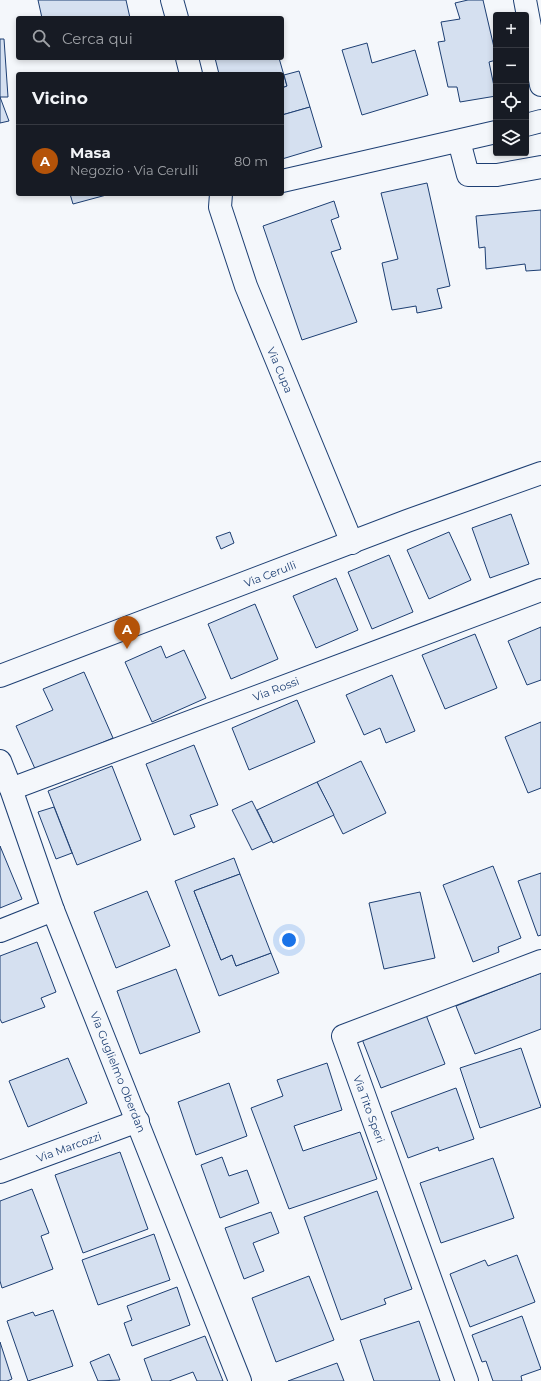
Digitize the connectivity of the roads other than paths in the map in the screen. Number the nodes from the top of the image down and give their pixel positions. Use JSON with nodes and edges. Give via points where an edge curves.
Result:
{"nodes":[{"id":1,"x":172,"y":0,"type":"edge"},
{"id":2,"x":525,"y":0,"type":"edge"},
{"id":3,"x":176,"y":16,"type":"edge"},
{"id":4,"x":188,"y":60,"type":"edge"},
{"id":5,"x":190,"y":72,"type":"edge"},
{"id":6,"x":541,"y":85,"type":"edge"},
{"id":7,"x":541,"y":121,"type":"edge"},
{"id":8,"x":529,"y":124,"type":"edge"},
{"id":9,"x":493,"y":133,"type":"edge"},
{"id":10,"x":459,"y":141,"type":"junction"},
{"id":11,"x":541,"y":167,"type":"edge"},
{"id":12,"x":284,"y":181,"type":"edge"},
{"id":13,"x":221,"y":196,"type":"edge"},
{"id":14,"x":541,"y":473,"type":"edge"},
{"id":15,"x":352,"y":543,"type":"junction"},
{"id":16,"x":541,"y":590,"type":"edge"},
{"id":17,"x":0,"y":676,"type":"edge"},
{"id":18,"x":0,"y":761,"type":"edge"},
{"id":19,"x":11,"y":789,"type":"junction"},
{"id":20,"x":54,"y":910,"type":"junction"},
{"id":21,"x":0,"y":931,"type":"edge"},
{"id":22,"x":541,"y":961,"type":"edge"},
{"id":23,"x":138,"y":1121,"type":"junction"},
{"id":24,"x":0,"y":1172,"type":"edge"},
{"id":25,"x":240,"y":1381,"type":"edge"},
{"id":26,"x":467,"y":1381,"type":"edge"}],
"edges":[{"from":1,"to":3,"type":"street"},
{"from":2,"to":6,"type":"street"},
{"from":4,"to":5,"type":"street"},
{"from":7,"to":8,"type":"street"},
{"from":9,"to":10,"type":"street"},
{"from":10,"to":11,"type":"street","via":[[468,175],[497,175]]},
{"from":10,"to":12,"type":"street"},
{"from":13,"to":15,"type":"street","name":"Via Cupa","via":[[220,207],[246,286]]},
{"from":14,"to":15,"type":"street","name":"Via Cerulli"},
{"from":15,"to":17,"type":"street","name":"Via Cerulli"},
{"from":16,"to":19,"type":"street","name":"Via Rossi"},
{"from":18,"to":19,"type":"street","name":"Via Guglielmo Oberdan"},
{"from":19,"to":20,"type":"street","name":"Via Guglielmo Oberdan"},
{"from":20,"to":21,"type":"street"},
{"from":20,"to":23,"type":"street","name":"Via Guglielmo Oberdan"},
{"from":22,"to":26,"type":"street","name":"Via Tito Speri","via":[[343,1036]]},
{"from":23,"to":24,"type":"street","name":"Via Marcozzi"},
{"from":23,"to":25,"type":"street","name":"Via Guglielmo Oberdan"}]}
